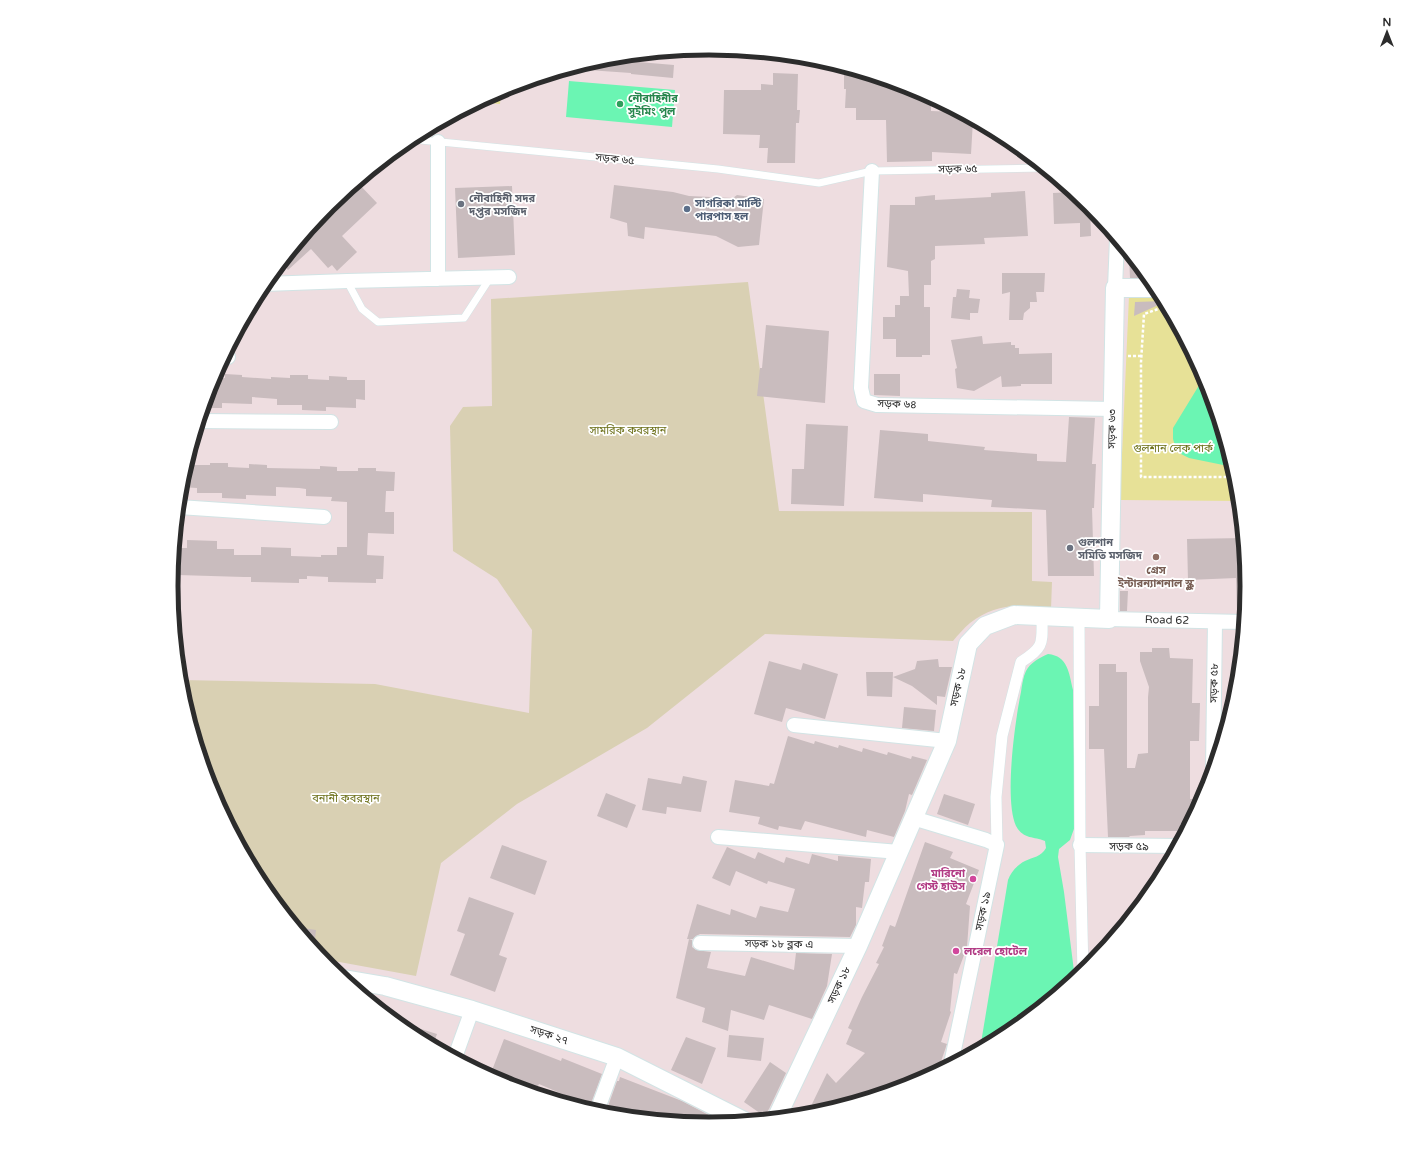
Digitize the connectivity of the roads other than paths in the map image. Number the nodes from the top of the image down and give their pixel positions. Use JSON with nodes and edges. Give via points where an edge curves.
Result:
{"nodes":[{"id":1,"x":420,"y":140,"type":"edge"},
{"id":2,"x":438,"y":142,"type":"junction"},
{"id":3,"x":1037,"y":168,"type":"edge"},
{"id":4,"x":872,"y":171,"type":"junction"},
{"id":5,"x":1117,"y":245,"type":"edge"},
{"id":6,"x":509,"y":277,"type":"dead end"},
{"id":7,"x":490,"y":278,"type":"junction"},
{"id":8,"x":438,"y":279,"type":"junction"},
{"id":9,"x":347,"y":280,"type":"junction"},
{"id":10,"x":273,"y":284,"type":"edge"},
{"id":11,"x":1115,"y":288,"type":"junction"},
{"id":12,"x":1149,"y":288,"type":"edge"},
{"id":13,"x":1113,"y":409,"type":"junction"},
{"id":14,"x":206,"y":420,"type":"edge"},
{"id":15,"x":331,"y":422,"type":"dead end"},
{"id":16,"x":185,"y":507,"type":"edge"},
{"id":17,"x":324,"y":517,"type":"dead end"},
{"id":18,"x":1042,"y":616,"type":"junction"},
{"id":19,"x":1085,"y":618,"type":"junction"},
{"id":20,"x":1108,"y":619,"type":"junction"},
{"id":21,"x":1215,"y":622,"type":"junction"},
{"id":22,"x":1239,"y":622,"type":"edge"},
{"id":23,"x":794,"y":725,"type":"dead end"},
{"id":24,"x":947,"y":740,"type":"junction"},
{"id":25,"x":1213,"y":753,"type":"edge"},
{"id":26,"x":914,"y":818,"type":"junction"},
{"id":27,"x":718,"y":837,"type":"dead end"},
{"id":28,"x":997,"y":845,"type":"junction"},
{"id":29,"x":1080,"y":845,"type":"junction"},
{"id":30,"x":1172,"y":846,"type":"edge"},
{"id":31,"x":899,"y":852,"type":"junction"},
{"id":32,"x":700,"y":943,"type":"dead end"},
{"id":33,"x":858,"y":946,"type":"junction"},
{"id":34,"x":1083,"y":963,"type":"edge"},
{"id":35,"x":355,"y":981,"type":"edge"},
{"id":36,"x":472,"y":1010,"type":"junction"},
{"id":37,"x":457,"y":1053,"type":"edge"},
{"id":38,"x":617,"y":1057,"type":"junction"},
{"id":39,"x":952,"y":1058,"type":"edge"},
{"id":40,"x":599,"y":1105,"type":"edge"},
{"id":41,"x":779,"y":1112,"type":"edge"},
{"id":42,"x":735,"y":1116,"type":"edge"}],
"edges":[{"from":1,"to":2,"type":"lane","name":"সড়ক ৬৫"},
{"from":2,"to":4,"type":"lane","name":"সড়ক ৬৫","via":[[718,169],[819,183]]},
{"from":2,"to":8,"type":"street"},
{"from":3,"to":4,"type":"lane","name":"সড়ক ৬৫"},
{"from":4,"to":13,"type":"street","name":"সড়ক ৬৪","via":[[861,388],[864,401],[877,404]]},
{"from":5,"to":11,"type":"street","name":"সড়ক ৬৩"},
{"from":6,"to":7,"type":"street"},
{"from":7,"to":8,"type":"street"},
{"from":7,"to":9,"type":"lane","via":[[464,318],[378,322],[362,309]]},
{"from":8,"to":9,"type":"street"},
{"from":9,"to":10,"type":"street"},
{"from":11,"to":12,"type":"street"},
{"from":11,"to":13,"type":"street","name":"সড়ক ৬৩"},
{"from":13,"to":20,"type":"street","name":"সড়ক ৬৩"},
{"from":14,"to":15,"type":"street"},
{"from":16,"to":17,"type":"street"},
{"from":18,"to":19,"type":"street","name":"সড়ক ১৮"},
{"from":18,"to":24,"type":"street","name":"সড়ক ১৮","via":[[1014,615],[985,626],[968,644]]},
{"from":18,"to":28,"type":"street","via":[[1042,641],[1038,650],[1021,662],[1002,736],[996,797]]},
{"from":19,"to":20,"type":"street","name":"Road 62"},
{"from":19,"to":29,"type":"street"},
{"from":20,"to":21,"type":"street","name":"Road 62"},
{"from":21,"to":22,"type":"street","name":"Road 62"},
{"from":21,"to":25,"type":"street","name":"সড়ক ৫৮"},
{"from":23,"to":24,"type":"street"},
{"from":24,"to":26,"type":"street","name":"সড়ক ১৮"},
{"from":26,"to":28,"type":"street"},
{"from":26,"to":31,"type":"street","name":"সড়ক ১৮"},
{"from":27,"to":31,"type":"street"},
{"from":28,"to":39,"type":"street","name":"সড়ক ১৯"},
{"from":29,"to":30,"type":"street","name":"সড়ক ৫৯"},
{"from":29,"to":34,"type":"street"},
{"from":31,"to":33,"type":"street","name":"সড়ক ১৮"},
{"from":32,"to":33,"type":"street","name":"সড়ক ১৮ ব্লক এ"},
{"from":33,"to":41,"type":"street","name":"সড়ক ১৮"},
{"from":35,"to":36,"type":"street","name":"সড়ক ২৭","via":[[385,986]]},
{"from":36,"to":37,"type":"street"},
{"from":36,"to":38,"type":"street","name":"সড়ক ২৭"},
{"from":38,"to":40,"type":"street"},
{"from":38,"to":42,"type":"street","name":"সড়ক ২৭"}]}
